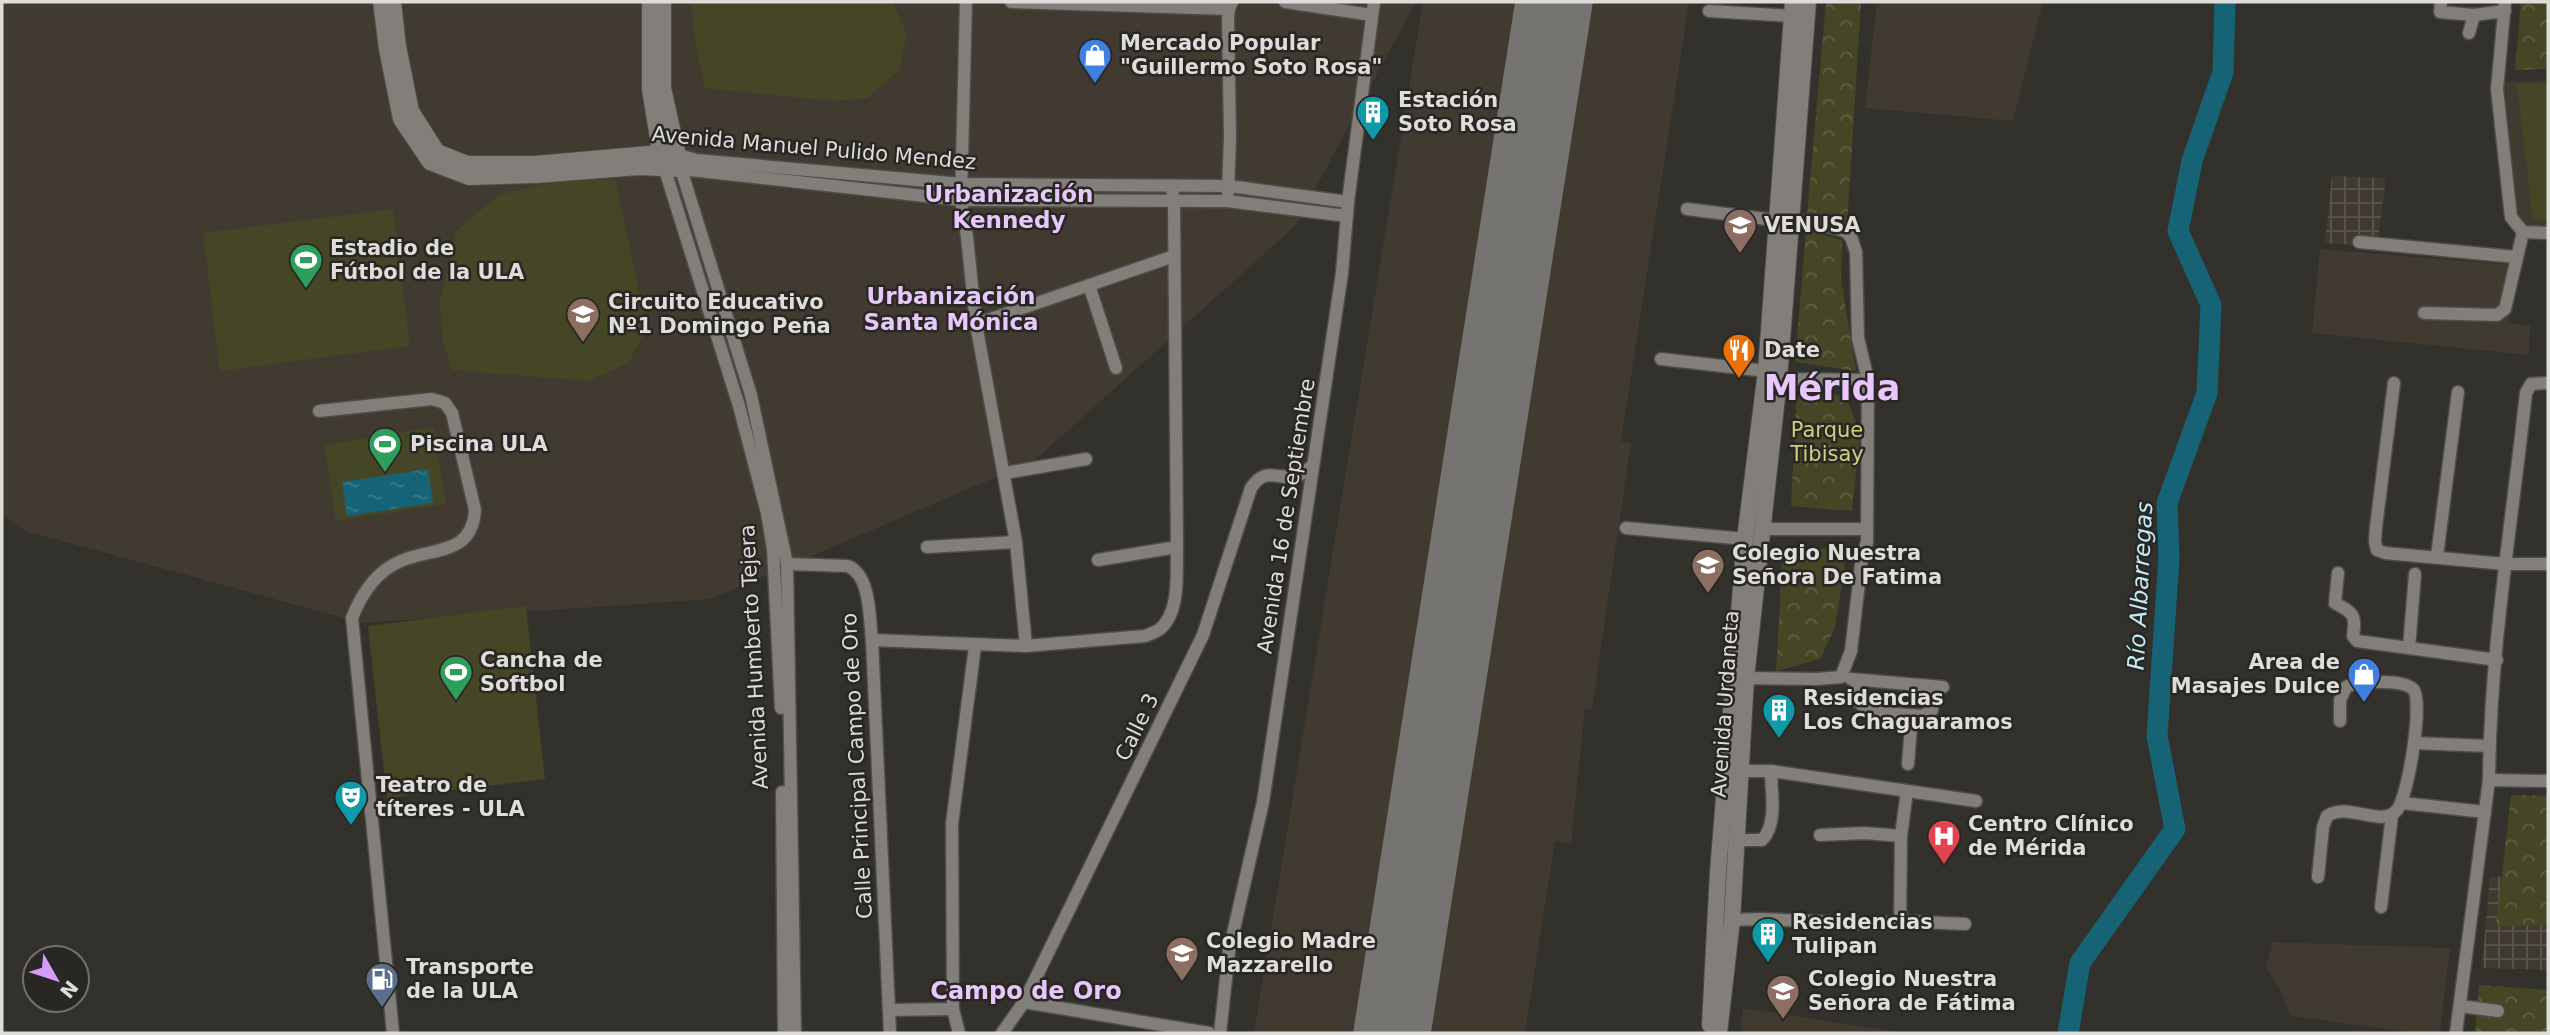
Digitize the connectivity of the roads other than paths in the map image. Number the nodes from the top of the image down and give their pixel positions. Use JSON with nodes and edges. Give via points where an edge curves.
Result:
{"nodes":[{"id":1,"x":381,"y":2,"type":"edge"},
{"id":2,"x":393,"y":2,"type":"edge"},
{"id":3,"x":650,"y":2,"type":"edge"},
{"id":4,"x":663,"y":2,"type":"edge"},
{"id":5,"x":966,"y":2,"type":"edge"},
{"id":6,"x":1011,"y":2,"type":"edge"},
{"id":7,"x":1285,"y":2,"type":"edge"},
{"id":8,"x":1808,"y":2,"type":"edge"},
{"id":9,"x":2441,"y":2,"type":"edge"},
{"id":10,"x":1231,"y":5,"type":"edge"},
{"id":11,"x":2505,"y":6,"type":"edge"},
{"id":12,"x":1373,"y":8,"type":"edge"},
{"id":13,"x":1792,"y":9,"type":"edge"},
{"id":14,"x":1709,"y":11,"type":"dead end"},
{"id":15,"x":2474,"y":15,"type":"junction"},
{"id":16,"x":2469,"y":33,"type":"dead end"},
{"id":17,"x":670,"y":161,"type":"junction"},
{"id":18,"x":962,"y":184,"type":"junction"},
{"id":19,"x":1229,"y":186,"type":"junction"},
{"id":20,"x":1172,"y":192,"type":"junction"},
{"id":21,"x":961,"y":200,"type":"junction"},
{"id":22,"x":1227,"y":201,"type":"junction"},
{"id":23,"x":1348,"y":202,"type":"junction"},
{"id":24,"x":1687,"y":209,"type":"dead end"},
{"id":25,"x":1347,"y":216,"type":"junction"},
{"id":26,"x":1784,"y":221,"type":"junction"},
{"id":27,"x":2523,"y":232,"type":"junction"},
{"id":28,"x":2548,"y":233,"type":"edge"},
{"id":29,"x":2358,"y":242,"type":"dead end"},
{"id":30,"x":1174,"y":256,"type":"junction"},
{"id":31,"x":2516,"y":257,"type":"junction"},
{"id":32,"x":1089,"y":285,"type":"junction"},
{"id":33,"x":2424,"y":313,"type":"dead end"},
{"id":34,"x":976,"y":324,"type":"junction"},
{"id":35,"x":1661,"y":359,"type":"dead end"},
{"id":36,"x":1116,"y":368,"type":"dead end"},
{"id":37,"x":1773,"y":375,"type":"junction"},
{"id":38,"x":1868,"y":380,"type":"junction"},
{"id":39,"x":2394,"y":383,"type":"dead end"},
{"id":40,"x":2548,"y":383,"type":"edge"},
{"id":41,"x":2458,"y":392,"type":"dead end"},
{"id":42,"x":319,"y":411,"type":"dead end"},
{"id":43,"x":1086,"y":459,"type":"dead end"},
{"id":44,"x":1312,"y":466,"type":"junction"},
{"id":45,"x":1005,"y":473,"type":"junction"},
{"id":46,"x":1626,"y":528,"type":"dead end"},
{"id":47,"x":1761,"y":528,"type":"junction"},
{"id":48,"x":1865,"y":529,"type":"junction"},
{"id":49,"x":1745,"y":539,"type":"junction"},
{"id":50,"x":1016,"y":542,"type":"junction"},
{"id":51,"x":927,"y":547,"type":"dead end"},
{"id":52,"x":1177,"y":547,"type":"junction"},
{"id":53,"x":2437,"y":556,"type":"junction"},
{"id":54,"x":1098,"y":560,"type":"dead end"},
{"id":55,"x":787,"y":564,"type":"junction"},
{"id":56,"x":2505,"y":564,"type":"junction"},
{"id":57,"x":2548,"y":564,"type":"edge"},
{"id":58,"x":2338,"y":573,"type":"dead end"},
{"id":59,"x":2415,"y":574,"type":"dead end"},
{"id":60,"x":872,"y":640,"type":"junction"},
{"id":61,"x":975,"y":646,"type":"junction"},
{"id":62,"x":1026,"y":646,"type":"junction"},
{"id":63,"x":2409,"y":648,"type":"junction"},
{"id":64,"x":2497,"y":660,"type":"junction"},
{"id":65,"x":1841,"y":677,"type":"junction"},
{"id":66,"x":1746,"y":678,"type":"junction"},
{"id":67,"x":1857,"y":680,"type":"junction"},
{"id":68,"x":1912,"y":715,"type":"junction"},
{"id":69,"x":2340,"y":721,"type":"dead end"},
{"id":70,"x":2414,"y":743,"type":"junction"},
{"id":71,"x":2489,"y":746,"type":"junction"},
{"id":72,"x":1908,"y":764,"type":"dead end"},
{"id":73,"x":1740,"y":771,"type":"junction"},
{"id":74,"x":1771,"y":771,"type":"junction"},
{"id":75,"x":2489,"y":780,"type":"junction"},
{"id":76,"x":2548,"y":781,"type":"edge"},
{"id":77,"x":1907,"y":791,"type":"junction"},
{"id":78,"x":1976,"y":801,"type":"dead end"},
{"id":79,"x":2402,"y":803,"type":"junction"},
{"id":80,"x":2484,"y":812,"type":"junction"},
{"id":81,"x":2392,"y":815,"type":"junction"},
{"id":82,"x":1819,"y":835,"type":"dead end"},
{"id":83,"x":1901,"y":836,"type":"junction"},
{"id":84,"x":1736,"y":840,"type":"junction"},
{"id":85,"x":2318,"y":877,"type":"dead end"},
{"id":86,"x":2381,"y":907,"type":"dead end"},
{"id":87,"x":1732,"y":920,"type":"junction"},
{"id":88,"x":1900,"y":921,"type":"junction"},
{"id":89,"x":1965,"y":923,"type":"dead end"},
{"id":90,"x":1024,"y":1002,"type":"junction"},
{"id":91,"x":2460,"y":1006,"type":"junction"},
{"id":92,"x":953,"y":1009,"type":"junction"},
{"id":93,"x":890,"y":1010,"type":"junction"},
{"id":94,"x":2498,"y":1011,"type":"dead end"},
{"id":95,"x":393,"y":1033,"type":"edge"},
{"id":96,"x":784,"y":1033,"type":"edge"},
{"id":97,"x":795,"y":1033,"type":"edge"},
{"id":98,"x":890,"y":1033,"type":"edge"},
{"id":99,"x":959,"y":1033,"type":"edge"},
{"id":100,"x":1002,"y":1033,"type":"edge"},
{"id":101,"x":1209,"y":1033,"type":"edge"},
{"id":102,"x":1220,"y":1033,"type":"edge"},
{"id":103,"x":1710,"y":1033,"type":"edge"},
{"id":104,"x":1719,"y":1033,"type":"edge"},
{"id":105,"x":2456,"y":1033,"type":"edge"}],
"edges":[{"from":1,"to":17,"type":"street","via":[[401,119],[430,162],[469,177]]},
{"from":2,"to":17,"type":"street","name":"Avenida Manuel Pulido Mendez","via":[[411,111],[437,152],[467,164]]},
{"from":3,"to":17,"type":"street","name":"Avenida Humberto Tejera","via":[[650,89]]},
{"from":4,"to":17,"type":"street","name":"Avenida Humberto Tejera","via":[[663,88]]},
{"from":5,"to":18,"type":"street"},
{"from":6,"to":10,"type":"street"},
{"from":7,"to":12,"type":"street"},
{"from":8,"to":26,"type":"street","name":"Avenida Urdaneta"},
{"from":9,"to":15,"type":"street","via":[[2440,12]]},
{"from":10,"to":19,"type":"street"},
{"from":11,"to":15,"type":"street"},
{"from":11,"to":27,"type":"street","via":[[2497,89],[2511,217]]},
{"from":12,"to":23,"type":"street","name":"Avenida 16 de Septiembre"},
{"from":13,"to":14,"type":"street"},
{"from":13,"to":26,"type":"street","name":"Avenida Urdaneta"},
{"from":15,"to":16,"type":"street"},
{"from":17,"to":18,"type":"street","name":"Avenida Manuel Pulido Mendez"},
{"from":17,"to":21,"type":"street"},
{"from":17,"to":55,"type":"street","name":"Avenida Humberto Tejera","via":[[751,396]]},
{"from":17,"to":96,"type":"street","name":"Avenida Humberto Tejera","via":[[771,531],[782,721]]},
{"from":18,"to":20,"type":"street","name":"Avenida Manuel Pulido Mendez"},
{"from":18,"to":21,"type":"street"},
{"from":19,"to":20,"type":"street","name":"Avenida Manuel Pulido Mendez"},
{"from":19,"to":22,"type":"street"},
{"from":19,"to":23,"type":"street","name":"Avenida Manuel Pulido Mendez"},
{"from":20,"to":21,"type":"street"},
{"from":20,"to":22,"type":"street"},
{"from":20,"to":30,"type":"street"},
{"from":21,"to":34,"type":"street"},
{"from":22,"to":25,"type":"street"},
{"from":23,"to":25,"type":"street","name":"Avenida 16 de Septiembre"},
{"from":24,"to":26,"type":"street"},
{"from":25,"to":44,"type":"street","name":"Avenida 16 de Septiembre"},
{"from":26,"to":37,"type":"street","name":"Avenida Urdaneta"},
{"from":26,"to":38,"type":"street","via":[[1826,224],[1851,237],[1858,279],[1858,338]]},
{"from":27,"to":28,"type":"street"},
{"from":27,"to":31,"type":"street"},
{"from":29,"to":31,"type":"street"},
{"from":30,"to":32,"type":"street"},
{"from":30,"to":52,"type":"street"},
{"from":31,"to":33,"type":"street","via":[[2502,313]]},
{"from":32,"to":34,"type":"street"},
{"from":32,"to":36,"type":"street"},
{"from":34,"to":45,"type":"street"},
{"from":35,"to":37,"type":"street"},
{"from":37,"to":38,"type":"street"},
{"from":37,"to":47,"type":"street","name":"Avenida Urdaneta"},
{"from":37,"to":49,"type":"street","name":"Avenida Urdaneta"},
{"from":38,"to":48,"type":"street"},
{"from":39,"to":53,"type":"street","via":[[2375,546],[2385,553]]},
{"from":40,"to":56,"type":"street","via":[[2532,384],[2526,393]]},
{"from":41,"to":53,"type":"street"},
{"from":42,"to":95,"type":"street","via":[[432,399],[445,403],[452,413],[475,510],[467,537],[384,570],[360,597],[352,618]]},
{"from":43,"to":45,"type":"street"},
{"from":44,"to":90,"type":"street","name":"Calle 3","via":[[1295,476],[1261,477],[1251,488],[1203,635]]},
{"from":44,"to":102,"type":"street","name":"Avenida 16 de Septiembre","via":[[1263,802],[1229,951]]},
{"from":45,"to":50,"type":"street"},
{"from":46,"to":49,"type":"street"},
{"from":47,"to":48,"type":"street"},
{"from":47,"to":66,"type":"street","name":"Avenida Urdaneta"},
{"from":48,"to":65,"type":"street","via":[[1852,651]]},
{"from":49,"to":103,"type":"street","name":"Avenida Urdaneta"},
{"from":50,"to":51,"type":"street"},
{"from":50,"to":62,"type":"street"},
{"from":52,"to":54,"type":"street"},
{"from":52,"to":62,"type":"street","via":[[1174,604],[1160,629],[1145,636]]},
{"from":53,"to":56,"type":"street"},
{"from":55,"to":60,"type":"street","name":"Calle Principal Campo de Oro","via":[[856,570],[863,580]]},
{"from":55,"to":97,"type":"street","name":"Avenida Humberto Tejera"},
{"from":56,"to":57,"type":"street"},
{"from":56,"to":64,"type":"street"},
{"from":58,"to":63,"type":"street","via":[[2335,603],[2354,616],[2354,639]]},
{"from":59,"to":63,"type":"street"},
{"from":60,"to":61,"type":"street"},
{"from":60,"to":93,"type":"street","name":"Calle Principal Campo de Oro"},
{"from":61,"to":62,"type":"street"},
{"from":61,"to":92,"type":"street","via":[[952,824]]},
{"from":63,"to":64,"type":"street"},
{"from":64,"to":71,"type":"street"},
{"from":65,"to":66,"type":"street"},
{"from":65,"to":67,"type":"street"},
{"from":66,"to":73,"type":"street","name":"Avenida Urdaneta"},
{"from":67,"to":68,"type":"street","via":[[1856,700],[1865,709]]},
{"from":67,"to":68,"type":"street","via":[[1939,687],[1932,710],[1923,716]]},
{"from":68,"to":72,"type":"street"},
{"from":69,"to":70,"type":"street","via":[[2340,699],[2346,687],[2357,682],[2406,685],[2417,698]]},
{"from":70,"to":71,"type":"street"},
{"from":70,"to":79,"type":"street"},
{"from":71,"to":75,"type":"street"},
{"from":73,"to":74,"type":"street"},
{"from":73,"to":84,"type":"street","name":"Avenida Urdaneta"},
{"from":74,"to":77,"type":"street"},
{"from":74,"to":84,"type":"street","via":[[1768,834],[1762,840]]},
{"from":75,"to":76,"type":"street"},
{"from":75,"to":80,"type":"street"},
{"from":77,"to":78,"type":"street"},
{"from":77,"to":83,"type":"street"},
{"from":79,"to":80,"type":"street"},
{"from":79,"to":81,"type":"street"},
{"from":80,"to":91,"type":"street"},
{"from":81,"to":85,"type":"street","via":[[2339,810],[2327,816]]},
{"from":81,"to":86,"type":"street"},
{"from":82,"to":83,"type":"street"},
{"from":83,"to":88,"type":"street"},
{"from":84,"to":87,"type":"street","name":"Avenida Urdaneta"},
{"from":87,"to":88,"type":"street"},
{"from":87,"to":104,"type":"street","name":"Avenida Urdaneta"},
{"from":88,"to":89,"type":"street"},
{"from":90,"to":100,"type":"street","name":"Calle 3"},
{"from":90,"to":101,"type":"street"},
{"from":91,"to":94,"type":"street"},
{"from":91,"to":105,"type":"street"},
{"from":92,"to":93,"type":"street"},
{"from":92,"to":99,"type":"street"},
{"from":93,"to":98,"type":"street","name":"Calle Principal Campo de Oro"}]}
